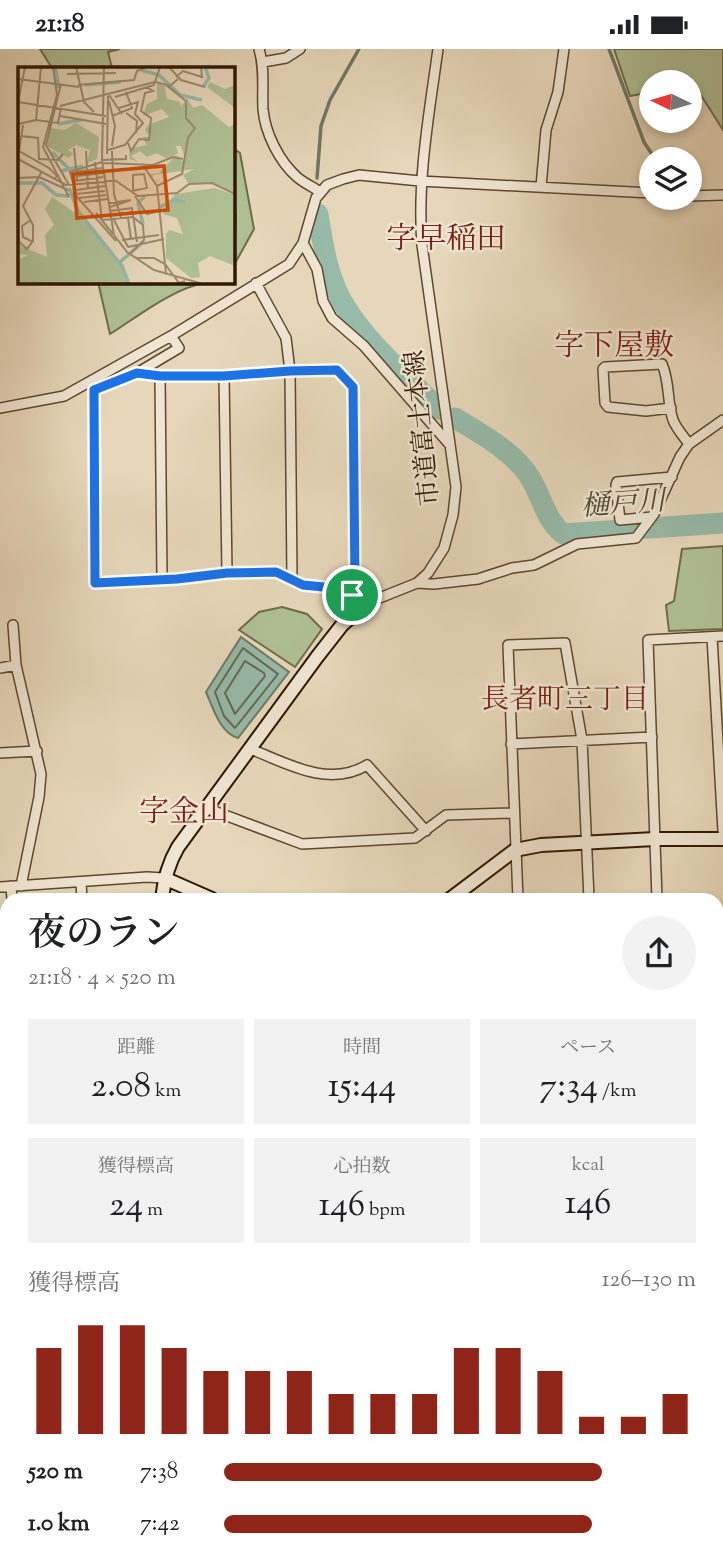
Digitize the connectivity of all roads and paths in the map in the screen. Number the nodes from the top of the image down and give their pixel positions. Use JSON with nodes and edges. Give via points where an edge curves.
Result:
{"nodes":[{"id":1,"x":259,"y":49,"type":"edge"},
{"id":2,"x":300,"y":49,"type":"edge"},
{"id":3,"x":438,"y":49,"type":"edge"},
{"id":4,"x":564,"y":49,"type":"edge"},
{"id":5,"x":263,"y":62,"type":"junction"},
{"id":6,"x":420,"y":181,"type":"junction"},
{"id":7,"x":541,"y":187,"type":"junction"},
{"id":8,"x":320,"y":192,"type":"junction"},
{"id":9,"x":639,"y":192,"type":"edge"},
{"id":10,"x":702,"y":195,"type":"edge"},
{"id":11,"x":723,"y":195,"type":"edge"},
{"id":12,"x":303,"y":243,"type":"junction"},
{"id":13,"x":256,"y":283,"type":"junction"},
{"id":14,"x":171,"y":335,"type":"junction"},
{"id":15,"x":290,"y":371,"type":"junction"},
{"id":16,"x":137,"y":373,"type":"junction"},
{"id":17,"x":160,"y":376,"type":"junction"},
{"id":18,"x":224,"y":376,"type":"junction"},
{"id":19,"x":0,"y":408,"type":"edge"},
{"id":20,"x":671,"y":408,"type":"junction"},
{"id":21,"x":723,"y":420,"type":"edge"},
{"id":22,"x":689,"y":444,"type":"junction"},
{"id":23,"x":450,"y":446,"type":"junction"},
{"id":24,"x":671,"y":477,"type":"junction"},
{"id":25,"x":650,"y":520,"type":"junction"},
{"id":26,"x":227,"y":573,"type":"junction"},
{"id":27,"x":292,"y":578,"type":"junction"},
{"id":28,"x":162,"y":579,"type":"junction"},
{"id":29,"x":417,"y":583,"type":"junction"},
{"id":30,"x":352,"y":595,"type":"junction"},
{"id":31,"x":360,"y":609,"type":"junction"},
{"id":32,"x":13,"y":625,"type":"dead end"},
{"id":33,"x":723,"y":636,"type":"edge"},
{"id":34,"x":712,"y":637,"type":"junction"},
{"id":35,"x":16,"y":665,"type":"junction"},
{"id":36,"x":0,"y":667,"type":"edge"},
{"id":37,"x":652,"y":737,"type":"junction"},
{"id":38,"x":582,"y":740,"type":"junction"},
{"id":39,"x":511,"y":744,"type":"junction"},
{"id":40,"x":251,"y":749,"type":"junction"},
{"id":41,"x":37,"y":751,"type":"junction"},
{"id":42,"x":0,"y":753,"type":"edge"},
{"id":43,"x":206,"y":808,"type":"junction"},
{"id":44,"x":514,"y":813,"type":"junction"},
{"id":45,"x":426,"y":831,"type":"junction"},
{"id":46,"x":723,"y":831,"type":"edge"},
{"id":47,"x":655,"y":839,"type":"junction"},
{"id":48,"x":723,"y":839,"type":"edge"},
{"id":49,"x":586,"y":842,"type":"junction"},
{"id":50,"x":515,"y":850,"type":"junction"},
{"id":51,"x":164,"y":878,"type":"junction"},
{"id":52,"x":81,"y":882,"type":"junction"},
{"id":53,"x":16,"y":886,"type":"junction"},
{"id":54,"x":0,"y":887,"type":"edge"},
{"id":55,"x":14,"y":893,"type":"edge"},
{"id":56,"x":82,"y":893,"type":"edge"},
{"id":57,"x":163,"y":893,"type":"edge"},
{"id":58,"x":198,"y":893,"type":"edge"},
{"id":59,"x":458,"y":893,"type":"edge"},
{"id":60,"x":518,"y":893,"type":"edge"},
{"id":61,"x":589,"y":893,"type":"edge"},
{"id":62,"x":657,"y":893,"type":"edge"}],
"edges":[{"from":1,"to":5,"type":"street"},
{"from":2,"to":5,"type":"street","via":[[286,58]]},
{"from":3,"to":6,"type":"street","name":"市道富士本線"},
{"from":4,"to":7,"type":"street","via":[[546,130]]},
{"from":5,"to":8,"type":"street","via":[[264,121],[272,141],[298,177]]},
{"from":6,"to":7,"type":"street"},
{"from":6,"to":8,"type":"street","via":[[359,175],[327,185]]},
{"from":6,"to":23,"type":"street","name":"市道富士本線","via":[[422,245]]},
{"from":7,"to":9,"type":"street"},
{"from":8,"to":12,"type":"street"},
{"from":10,"to":11,"type":"street"},
{"from":12,"to":13,"type":"street","via":[[289,264]]},
{"from":12,"to":23,"type":"street","via":[[317,269],[323,301],[332,318],[364,346]]},
{"from":13,"to":14,"type":"street"},
{"from":13,"to":15,"type":"street","via":[[286,338]]},
{"from":14,"to":16,"type":"street","via":[[179,348]]},
{"from":14,"to":19,"type":"street","via":[[64,396]]},
{"from":15,"to":18,"type":"street"},
{"from":15,"to":27,"type":"street"},
{"from":15,"to":30,"type":"street","via":[[337,370],[353,387]]},
{"from":16,"to":17,"type":"street"},
{"from":16,"to":28,"type":"street","via":[[94,390],[95,583]]},
{"from":17,"to":18,"type":"street"},
{"from":17,"to":28,"type":"street"},
{"from":18,"to":26,"type":"street"},
{"from":20,"to":20,"type":"street","via":[[662,364],[603,369],[608,407]]},
{"from":20,"to":22,"type":"street","via":[[673,421]]},
{"from":21,"to":22,"type":"street"},
{"from":22,"to":24,"type":"street"},
{"from":23,"to":29,"type":"street","name":"市道富士本線","via":[[456,487],[450,533],[438,561]]},
{"from":24,"to":25,"type":"street"},
{"from":24,"to":25,"type":"street","via":[[617,482],[620,520]]},
{"from":25,"to":29,"type":"street","via":[[636,538],[577,544],[534,565],[478,579]]},
{"from":26,"to":27,"type":"street","via":[[276,572]]},
{"from":26,"to":28,"type":"street"},
{"from":27,"to":30,"type":"street","via":[[303,585]]},
{"from":29,"to":31,"type":"street","name":"市道富士本線"},
{"from":30,"to":31,"type":"street"},
{"from":31,"to":40,"type":"street","name":"市道富士本線","via":[[317,657]]},
{"from":32,"to":35,"type":"street"},
{"from":33,"to":34,"type":"street"},
{"from":34,"to":37,"type":"street","via":[[648,640]]},
{"from":34,"to":46,"type":"street"},
{"from":35,"to":36,"type":"street"},
{"from":35,"to":41,"type":"street"},
{"from":37,"to":38,"type":"street"},
{"from":37,"to":47,"type":"street"},
{"from":38,"to":39,"type":"street"},
{"from":38,"to":39,"type":"street","via":[[565,643],[508,645]]},
{"from":38,"to":49,"type":"street"},
{"from":39,"to":44,"type":"street"},
{"from":40,"to":43,"type":"street","name":"市道富士本線"},
{"from":40,"to":45,"type":"street","via":[[310,774],[354,773],[367,765]]},
{"from":41,"to":42,"type":"street"},
{"from":41,"to":53,"type":"street","via":[[39,797]]},
{"from":43,"to":45,"type":"street","via":[[302,844],[415,838]]},
{"from":43,"to":51,"type":"street","name":"市道富士本線","via":[[178,847]]},
{"from":44,"to":45,"type":"street","via":[[446,815]]},
{"from":44,"to":50,"type":"street"},
{"from":47,"to":48,"type":"street"},
{"from":47,"to":49,"type":"street"},
{"from":47,"to":62,"type":"street"},
{"from":49,"to":50,"type":"street"},
{"from":49,"to":61,"type":"street"},
{"from":50,"to":59,"type":"street"},
{"from":50,"to":60,"type":"street"},
{"from":51,"to":52,"type":"street"},
{"from":51,"to":57,"type":"street","name":"市道富士本線"},
{"from":51,"to":58,"type":"street"},
{"from":52,"to":53,"type":"street"},
{"from":52,"to":56,"type":"street"},
{"from":53,"to":54,"type":"street"},
{"from":53,"to":55,"type":"street"}]}
